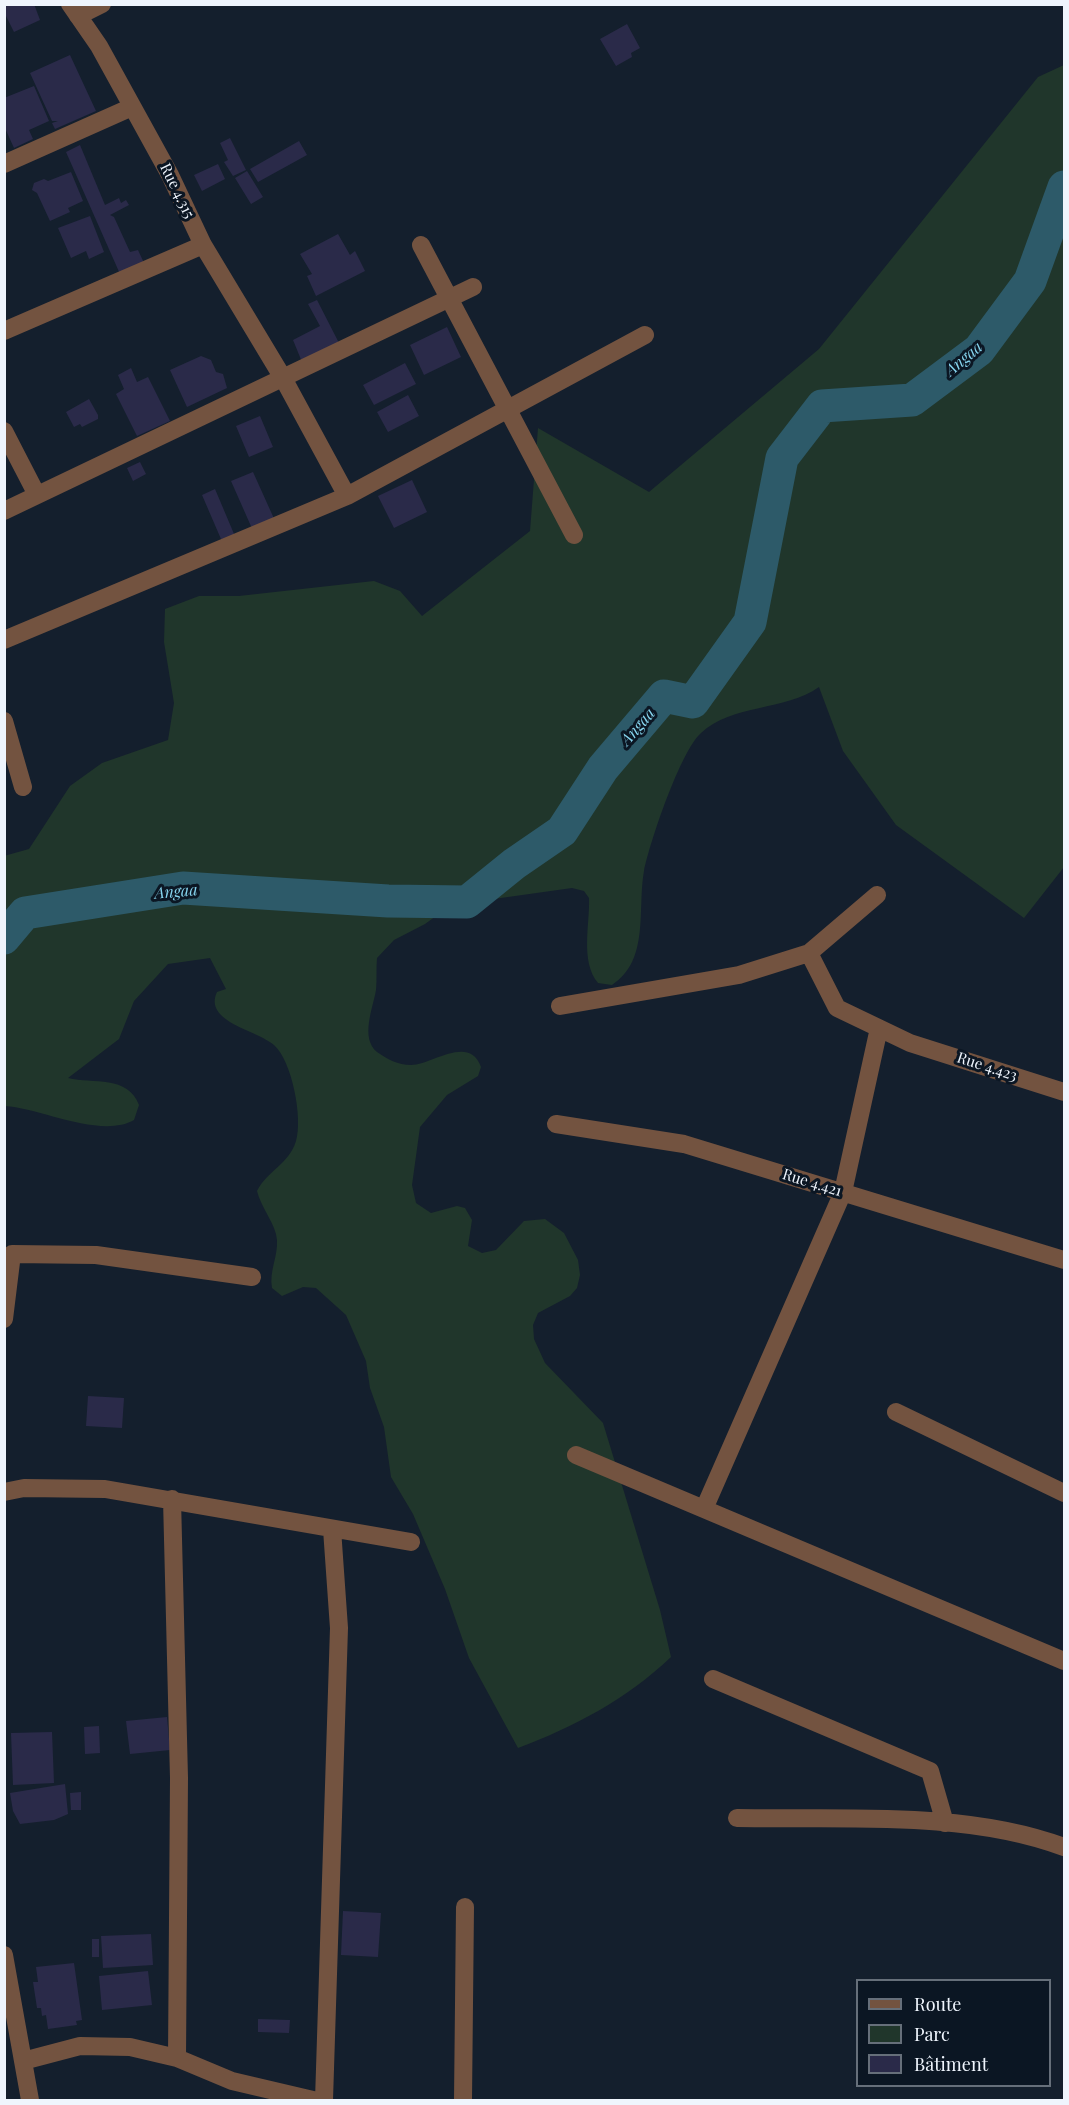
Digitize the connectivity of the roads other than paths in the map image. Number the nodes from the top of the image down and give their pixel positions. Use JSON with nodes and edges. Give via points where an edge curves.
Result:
{"nodes":[{"id":1,"x":102,"y":4,"type":"edge"},
{"id":2,"x":74,"y":10,"type":"edge"},
{"id":3,"x":132,"y":107,"type":"junction"},
{"id":4,"x":4,"y":164,"type":"edge"},
{"id":5,"x":203,"y":245,"type":"junction"},
{"id":6,"x":421,"y":245,"type":"dead end"},
{"id":7,"x":473,"y":287,"type":"dead end"},
{"id":8,"x":448,"y":299,"type":"junction"},
{"id":9,"x":4,"y":331,"type":"edge"},
{"id":10,"x":645,"y":335,"type":"dead end"},
{"id":11,"x":283,"y":378,"type":"junction"},
{"id":12,"x":507,"y":409,"type":"junction"},
{"id":13,"x":4,"y":431,"type":"edge"},
{"id":14,"x":36,"y":495,"type":"junction"},
{"id":15,"x":347,"y":496,"type":"junction"},
{"id":16,"x":4,"y":511,"type":"edge"},
{"id":17,"x":574,"y":535,"type":"dead end"},
{"id":18,"x":4,"y":640,"type":"edge"},
{"id":19,"x":4,"y":721,"type":"edge"},
{"id":20,"x":22,"y":787,"type":"dead end"},
{"id":21,"x":877,"y":895,"type":"dead end"},
{"id":22,"x":809,"y":953,"type":"junction"},
{"id":23,"x":560,"y":1006,"type":"dead end"},
{"id":24,"x":879,"y":1028,"type":"junction"},
{"id":25,"x":1065,"y":1092,"type":"edge"},
{"id":26,"x":556,"y":1124,"type":"dead end"},
{"id":27,"x":843,"y":1192,"type":"junction"},
{"id":28,"x":1065,"y":1260,"type":"edge"},
{"id":29,"x":252,"y":1277,"type":"dead end"},
{"id":30,"x":4,"y":1319,"type":"edge"},
{"id":31,"x":896,"y":1412,"type":"dead end"},
{"id":32,"x":576,"y":1455,"type":"dead end"},
{"id":33,"x":4,"y":1492,"type":"edge"},
{"id":34,"x":1065,"y":1493,"type":"edge"},
{"id":35,"x":172,"y":1499,"type":"junction"},
{"id":36,"x":704,"y":1509,"type":"junction"},
{"id":37,"x":332,"y":1529,"type":"junction"},
{"id":38,"x":411,"y":1542,"type":"dead end"},
{"id":39,"x":1065,"y":1661,"type":"edge"},
{"id":40,"x":713,"y":1679,"type":"dead end"},
{"id":41,"x":737,"y":1818,"type":"dead end"},
{"id":42,"x":945,"y":1823,"type":"junction"},
{"id":43,"x":1065,"y":1847,"type":"edge"},
{"id":44,"x":465,"y":1907,"type":"dead end"},
{"id":45,"x":4,"y":1955,"type":"edge"},
{"id":46,"x":177,"y":2058,"type":"junction"},
{"id":47,"x":23,"y":2061,"type":"junction"},
{"id":48,"x":30,"y":2100,"type":"edge"},
{"id":49,"x":313,"y":2100,"type":"edge"},
{"id":50,"x":324,"y":2100,"type":"edge"},
{"id":51,"x":464,"y":2100,"type":"edge"}],
"edges":[{"from":1,"to":2,"type":"street"},
{"from":2,"to":3,"type":"street","name":"Rue 4.315"},
{"from":3,"to":4,"type":"street"},
{"from":3,"to":5,"type":"street","name":"Rue 4.315"},
{"from":5,"to":9,"type":"street"},
{"from":5,"to":11,"type":"street","name":"Rue 4.315"},
{"from":6,"to":8,"type":"street"},
{"from":7,"to":8,"type":"street"},
{"from":8,"to":11,"type":"street"},
{"from":8,"to":12,"type":"street"},
{"from":10,"to":12,"type":"street"},
{"from":11,"to":14,"type":"street"},
{"from":11,"to":15,"type":"street","name":"Rue 4.315"},
{"from":12,"to":15,"type":"street"},
{"from":12,"to":17,"type":"street"},
{"from":13,"to":14,"type":"street"},
{"from":14,"to":16,"type":"street"},
{"from":15,"to":18,"type":"street"},
{"from":19,"to":20,"type":"street"},
{"from":21,"to":22,"type":"street"},
{"from":22,"to":23,"type":"street","via":[[739,975]]},
{"from":22,"to":24,"type":"street","name":"Rue 4.423","via":[[837,1008]]},
{"from":24,"to":25,"type":"street","name":"Rue 4.423","via":[[910,1043]]},
{"from":24,"to":27,"type":"street"},
{"from":26,"to":27,"type":"street","name":"Rue 4.421","via":[[684,1144]]},
{"from":27,"to":28,"type":"street","name":"Rue 4.421"},
{"from":27,"to":36,"type":"street"},
{"from":29,"to":30,"type":"street","via":[[96,1255],[12,1254]]},
{"from":31,"to":34,"type":"street"},
{"from":32,"to":36,"type":"street"},
{"from":33,"to":35,"type":"street","via":[[24,1488],[105,1489]]},
{"from":35,"to":37,"type":"street"},
{"from":35,"to":46,"type":"street","via":[[179,1778]]},
{"from":36,"to":39,"type":"street"},
{"from":37,"to":38,"type":"street"},
{"from":37,"to":50,"type":"street","via":[[339,1628]]},
{"from":40,"to":42,"type":"street","via":[[930,1771]]},
{"from":41,"to":42,"type":"street"},
{"from":42,"to":43,"type":"street","via":[[1000,1828]]},
{"from":44,"to":51,"type":"street"},
{"from":45,"to":47,"type":"street"},
{"from":46,"to":47,"type":"street","via":[[130,2047],[80,2046]]},
{"from":46,"to":49,"type":"street","via":[[232,2081]]},
{"from":47,"to":48,"type":"street"}]}
